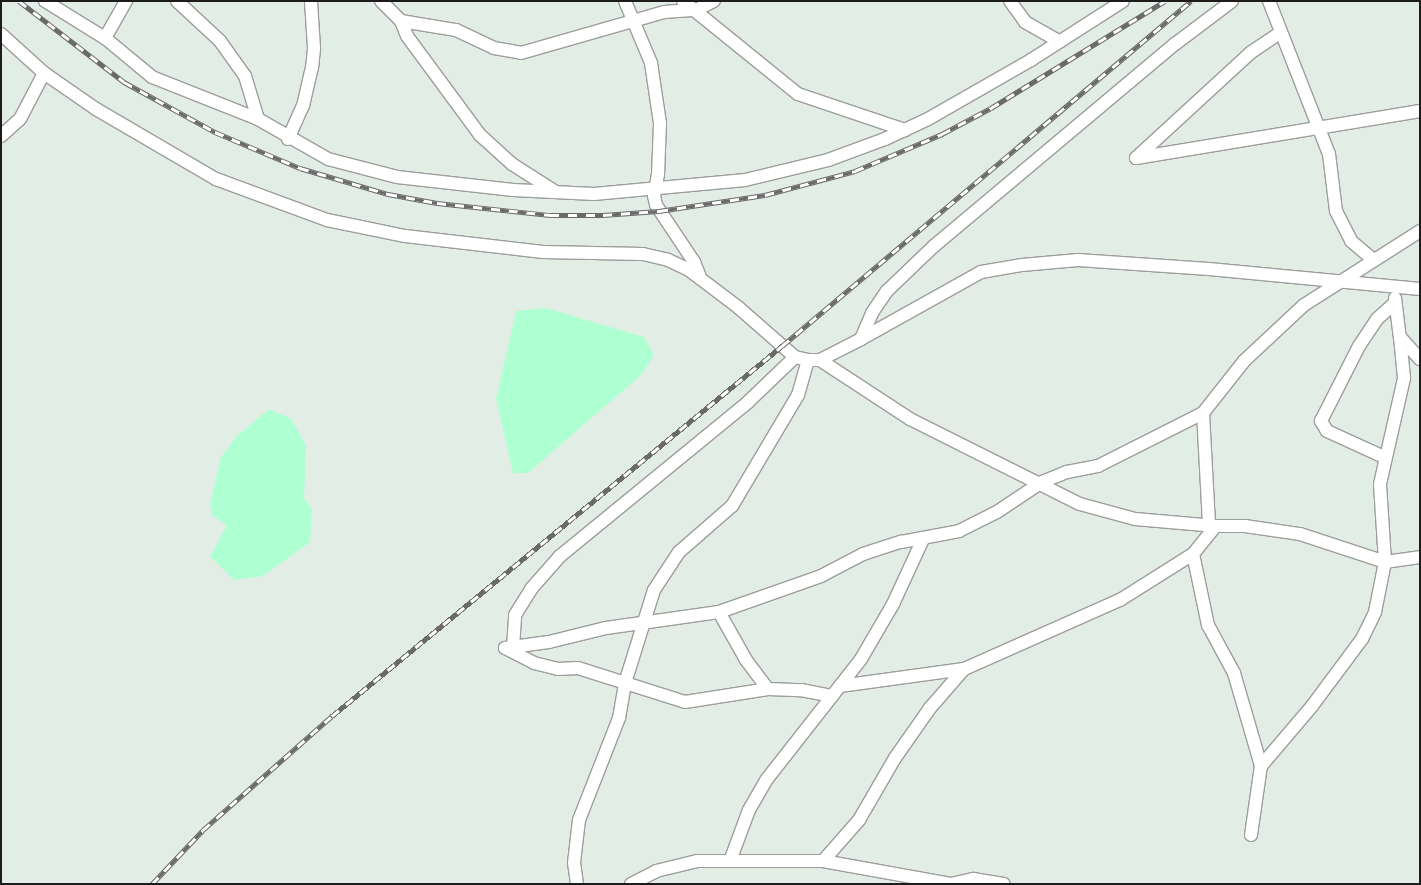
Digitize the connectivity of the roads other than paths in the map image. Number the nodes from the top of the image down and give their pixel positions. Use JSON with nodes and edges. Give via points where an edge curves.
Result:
{"nodes":[{"id":1,"x":45,"y":1,"type":"edge"},
{"id":2,"x":126,"y":1,"type":"edge"},
{"id":3,"x":177,"y":1,"type":"edge"},
{"id":4,"x":311,"y":1,"type":"edge"},
{"id":5,"x":381,"y":1,"type":"edge"},
{"id":6,"x":625,"y":1,"type":"edge"},
{"id":7,"x":683,"y":1,"type":"edge"},
{"id":8,"x":714,"y":1,"type":"edge"},
{"id":9,"x":1010,"y":1,"type":"edge"},
{"id":10,"x":1123,"y":1,"type":"edge"},
{"id":11,"x":1232,"y":1,"type":"edge"},
{"id":12,"x":1269,"y":1,"type":"edge"},
{"id":13,"x":696,"y":10,"type":"junction"},
{"id":14,"x":401,"y":21,"type":"junction"},
{"id":15,"x":634,"y":22,"type":"junction"},
{"id":16,"x":1280,"y":33,"type":"junction"},
{"id":17,"x":1,"y":34,"type":"edge"},
{"id":18,"x":105,"y":38,"type":"junction"},
{"id":19,"x":1060,"y":42,"type":"junction"},
{"id":20,"x":44,"y":73,"type":"junction"},
{"id":21,"x":1420,"y":111,"type":"edge"},
{"id":22,"x":258,"y":119,"type":"junction"},
{"id":23,"x":1321,"y":128,"type":"junction"},
{"id":24,"x":906,"y":130,"type":"junction"},
{"id":25,"x":1,"y":136,"type":"edge"},
{"id":26,"x":288,"y":139,"type":"junction"},
{"id":27,"x":656,"y":188,"type":"junction"},
{"id":28,"x":556,"y":192,"type":"junction"},
{"id":29,"x":1417,"y":235,"type":"edge"},
{"id":30,"x":1374,"y":260,"type":"junction"},
{"id":31,"x":702,"y":280,"type":"junction"},
{"id":32,"x":1341,"y":281,"type":"junction"},
{"id":33,"x":1393,"y":286,"type":"junction"},
{"id":34,"x":1420,"y":289,"type":"edge"},
{"id":35,"x":1395,"y":303,"type":"junction"},
{"id":36,"x":1400,"y":337,"type":"junction"},
{"id":37,"x":861,"y":339,"type":"junction"},
{"id":38,"x":795,"y":358,"type":"junction"},
{"id":39,"x":1420,"y":359,"type":"edge"},
{"id":40,"x":814,"y":360,"type":"junction"},
{"id":41,"x":1203,"y":413,"type":"junction"},
{"id":42,"x":1384,"y":457,"type":"junction"},
{"id":43,"x":1042,"y":482,"type":"junction"},
{"id":44,"x":1213,"y":526,"type":"junction"},
{"id":45,"x":923,"y":539,"type":"junction"},
{"id":46,"x":1193,"y":554,"type":"junction"},
{"id":47,"x":1420,"y":557,"type":"edge"},
{"id":48,"x":1385,"y":562,"type":"junction"},
{"id":49,"x":719,"y":612,"type":"junction"},
{"id":50,"x":645,"y":622,"type":"junction"},
{"id":51,"x":513,"y":647,"type":"junction"},
{"id":52,"x":964,"y":669,"type":"junction"},
{"id":53,"x":625,"y":684,"type":"junction"},
{"id":54,"x":768,"y":689,"type":"junction"},
{"id":55,"x":836,"y":691,"type":"junction"},
{"id":56,"x":1262,"y":766,"type":"junction"},
{"id":57,"x":1251,"y":835,"type":"dead end"},
{"id":58,"x":730,"y":861,"type":"junction"},
{"id":59,"x":823,"y":861,"type":"junction"},
{"id":60,"x":578,"y":884,"type":"edge"},
{"id":61,"x":631,"y":884,"type":"edge"},
{"id":62,"x":1004,"y":884,"type":"edge"}],
"edges":[{"from":1,"to":18,"type":"street"},
{"from":2,"to":18,"type":"street"},
{"from":3,"to":22,"type":"street","via":[[220,41],[245,76]]},
{"from":4,"to":26,"type":"street","via":[[312,68],[303,106]]},
{"from":5,"to":14,"type":"street"},
{"from":6,"to":15,"type":"street"},
{"from":7,"to":13,"type":"street"},
{"from":8,"to":13,"type":"street"},
{"from":9,"to":19,"type":"street","via":[[1025,22]]},
{"from":10,"to":19,"type":"street"},
{"from":11,"to":37,"type":"street","via":[[1159,56],[934,246],[887,291],[872,313]]},
{"from":12,"to":16,"type":"street"},
{"from":13,"to":15,"type":"street","via":[[664,12]]},
{"from":13,"to":24,"type":"street","via":[[798,94]]},
{"from":14,"to":15,"type":"street","via":[[456,30],[494,48],[522,53]]},
{"from":14,"to":28,"type":"street","via":[[407,36],[480,135],[512,164]]},
{"from":15,"to":27,"type":"street","via":[[651,63],[660,123]]},
{"from":16,"to":23,"type":"street"},
{"from":16,"to":23,"type":"street","via":[[1250,53],[1136,158]]},
{"from":17,"to":20,"type":"street"},
{"from":18,"to":22,"type":"street","via":[[152,77]]},
{"from":19,"to":24,"type":"street"},
{"from":20,"to":25,"type":"street","via":[[20,119]]},
{"from":20,"to":31,"type":"street","via":[[178,159],[216,179],[327,220],[405,236],[500,248],[643,254],[668,260]]},
{"from":21,"to":23,"type":"street"},
{"from":22,"to":26,"type":"street"},
{"from":23,"to":30,"type":"street","via":[[1329,154],[1336,211],[1351,241]]},
{"from":24,"to":27,"type":"street","via":[[828,160],[745,180]]},
{"from":26,"to":28,"type":"street","via":[[328,159],[397,177]]},
{"from":27,"to":28,"type":"street","via":[[594,194]]},
{"from":27,"to":31,"type":"street","via":[[654,196],[659,211],[694,262]]},
{"from":29,"to":30,"type":"street"},
{"from":30,"to":32,"type":"street"},
{"from":31,"to":38,"type":"street"},
{"from":32,"to":33,"type":"street"},
{"from":32,"to":37,"type":"street","via":[[1078,260],[1022,265],[981,272]]},
{"from":32,"to":41,"type":"street","via":[[1304,305],[1244,361]]},
{"from":33,"to":34,"type":"street"},
{"from":33,"to":35,"type":"street"},
{"from":35,"to":36,"type":"street"},
{"from":35,"to":42,"type":"street","via":[[1378,318],[1359,346],[1321,421],[1327,431]]},
{"from":36,"to":39,"type":"street"},
{"from":36,"to":42,"type":"street","via":[[1404,378]]},
{"from":37,"to":40,"type":"street"},
{"from":38,"to":40,"type":"street"},
{"from":38,"to":51,"type":"street","via":[[748,402],[560,556],[532,589],[516,616]]},
{"from":40,"to":43,"type":"street","via":[[910,419]]},
{"from":40,"to":50,"type":"street","via":[[798,395],[732,506],[679,552],[654,590]]},
{"from":41,"to":43,"type":"street","via":[[1098,466],[1067,472]]},
{"from":41,"to":44,"type":"street"},
{"from":42,"to":48,"type":"street","via":[[1380,509]]},
{"from":43,"to":44,"type":"street","via":[[1059,495],[1080,504],[1135,519]]},
{"from":43,"to":45,"type":"street","via":[[959,531]]},
{"from":44,"to":46,"type":"street"},
{"from":44,"to":48,"type":"street","via":[[1245,526],[1300,534]]},
{"from":45,"to":49,"type":"street","via":[[862,554],[821,576]]},
{"from":45,"to":55,"type":"street","via":[[876,636]]},
{"from":46,"to":52,"type":"street","via":[[1120,600]]},
{"from":46,"to":56,"type":"street","via":[[1208,625],[1234,672]]},
{"from":47,"to":48,"type":"street"},
{"from":48,"to":56,"type":"street","via":[[1375,612],[1362,639]]},
{"from":49,"to":50,"type":"street"},
{"from":49,"to":54,"type":"street","via":[[746,660]]},
{"from":50,"to":51,"type":"street"},
{"from":50,"to":53,"type":"street"},
{"from":51,"to":53,"type":"street","via":[[505,648],[534,663],[558,669],[578,668]]},
{"from":52,"to":55,"type":"street"},
{"from":52,"to":59,"type":"street","via":[[930,708],[895,758],[859,820]]},
{"from":53,"to":54,"type":"street","via":[[685,702]]},
{"from":53,"to":60,"type":"street","via":[[619,718],[579,820],[574,863]]},
{"from":54,"to":55,"type":"street"},
{"from":55,"to":58,"type":"street","via":[[767,778],[748,810]]},
{"from":56,"to":57,"type":"street"},
{"from":58,"to":59,"type":"street","via":[[806,864]]},
{"from":58,"to":61,"type":"street","via":[[697,861],[656,870]]},
{"from":59,"to":62,"type":"street","via":[[951,884],[974,879]]}]}
